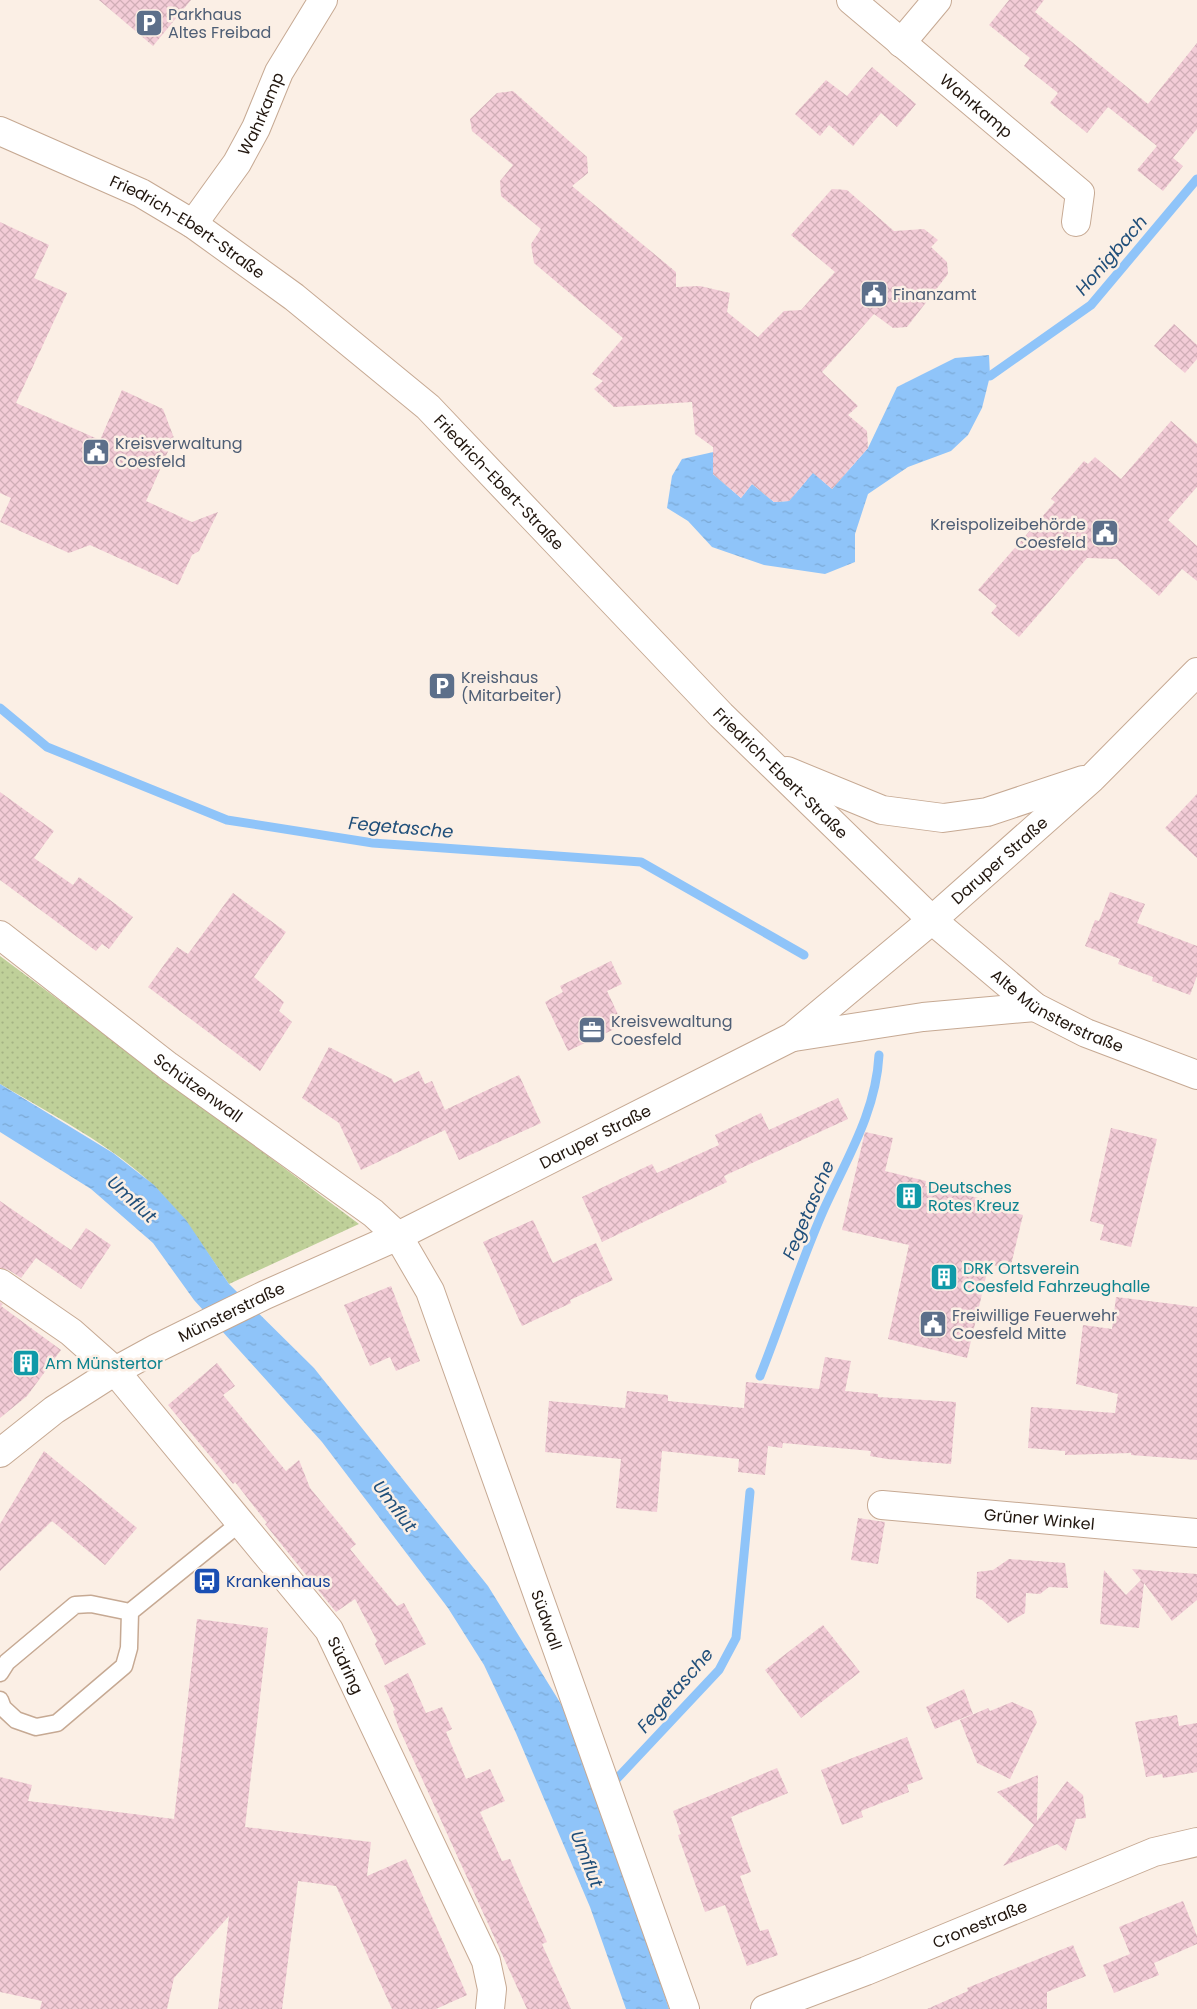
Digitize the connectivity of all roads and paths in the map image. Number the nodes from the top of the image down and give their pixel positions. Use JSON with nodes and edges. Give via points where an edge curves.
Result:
{"nodes":[{"id":1,"x":323,"y":0,"type":"edge"},
{"id":2,"x":851,"y":0,"type":"edge"},
{"id":3,"x":937,"y":0,"type":"edge"},
{"id":4,"x":901,"y":43,"type":"junction"},
{"id":5,"x":0,"y":131,"type":"edge"},
{"id":6,"x":1076,"y":222,"type":"dead end"},
{"id":7,"x":193,"y":224,"type":"junction"},
{"id":8,"x":1197,"y":672,"type":"edge"},
{"id":9,"x":775,"y":765,"type":"junction"},
{"id":10,"x":1092,"y":778,"type":"junction"},
{"id":11,"x":932,"y":920,"type":"junction"},
{"id":12,"x":0,"y":935,"type":"edge"},
{"id":13,"x":1035,"y":1007,"type":"junction"},
{"id":14,"x":792,"y":1037,"type":"junction"},
{"id":15,"x":1197,"y":1075,"type":"edge"},
{"id":16,"x":398,"y":1236,"type":"junction"},
{"id":17,"x":0,"y":1283,"type":"edge"},
{"id":18,"x":115,"y":1371,"type":"junction"},
{"id":19,"x":0,"y":1453,"type":"edge"},
{"id":20,"x":882,"y":1505,"type":"dead end"},
{"id":21,"x":240,"y":1522,"type":"junction"},
{"id":22,"x":1197,"y":1533,"type":"edge"},
{"id":23,"x":130,"y":1612,"type":"junction"},
{"id":24,"x":0,"y":1673,"type":"edge"},
{"id":25,"x":0,"y":1700,"type":"edge"},
{"id":26,"x":1197,"y":1842,"type":"edge"},
{"id":27,"x":490,"y":2009,"type":"edge"},
{"id":28,"x":685,"y":2009,"type":"edge"},
{"id":29,"x":765,"y":2009,"type":"edge"}],
"edges":[{"from":1,"to":7,"type":"street","name":"Wahrkamp","via":[[279,72],[256,128],[237,163]]},
{"from":2,"to":4,"type":"street","name":"Wahrkamp"},
{"from":3,"to":4,"type":"street"},
{"from":4,"to":6,"type":"street","name":"Wahrkamp","via":[[1080,192]]},
{"from":5,"to":7,"type":"street","name":"Friedrich-Ebert-Straße","via":[[141,193]]},
{"from":7,"to":9,"type":"street","name":"Friedrich-Ebert-Straße","via":[[294,297],[428,407],[721,715]]},
{"from":8,"to":10,"type":"street","name":"Daruper Straße"},
{"from":9,"to":10,"type":"street","via":[[882,810],[943,818],[987,812]]},
{"from":9,"to":11,"type":"street","name":"Friedrich-Ebert-Straße"},
{"from":10,"to":11,"type":"street","name":"Daruper Straße"},
{"from":11,"to":13,"type":"street","name":"Alte Münsterstraße"},
{"from":11,"to":14,"type":"street","name":"Daruper Straße"},
{"from":12,"to":16,"type":"street","name":"Schützenwall","via":[[168,1066],[374,1213]]},
{"from":13,"to":14,"type":"street","name":"Daruper Straße","via":[[914,1018]]},
{"from":13,"to":15,"type":"street","name":"Alte Münsterstraße","via":[[1086,1033]]},
{"from":14,"to":16,"type":"street","name":"Daruper Straße"},
{"from":16,"to":18,"type":"street","name":"Münsterstraße","via":[[265,1296]]},
{"from":16,"to":28,"type":"street","name":"Südwall","via":[[430,1292]]},
{"from":17,"to":18,"type":"street","name":"Südring","via":[[71,1332]]},
{"from":18,"to":19,"type":"street","name":"Münsterstraße","via":[[54,1410]]},
{"from":18,"to":21,"type":"street","name":"Südring"},
{"from":20,"to":22,"type":"street","name":"Grüner Winkel"},
{"from":21,"to":23,"type":"lane"},
{"from":21,"to":27,"type":"street","name":"Südring","via":[[329,1630],[486,1961],[492,1990]]},
{"from":23,"to":24,"type":"lane","via":[[91,1604],[76,1605],[7,1662]]},
{"from":23,"to":25,"type":"lane","via":[[129,1648],[124,1666],[57,1723],[36,1727],[16,1720],[3,1708]]},
{"from":26,"to":29,"type":"street","name":"Cronestraße","via":[[1154,1852],[866,1971]]}]}
